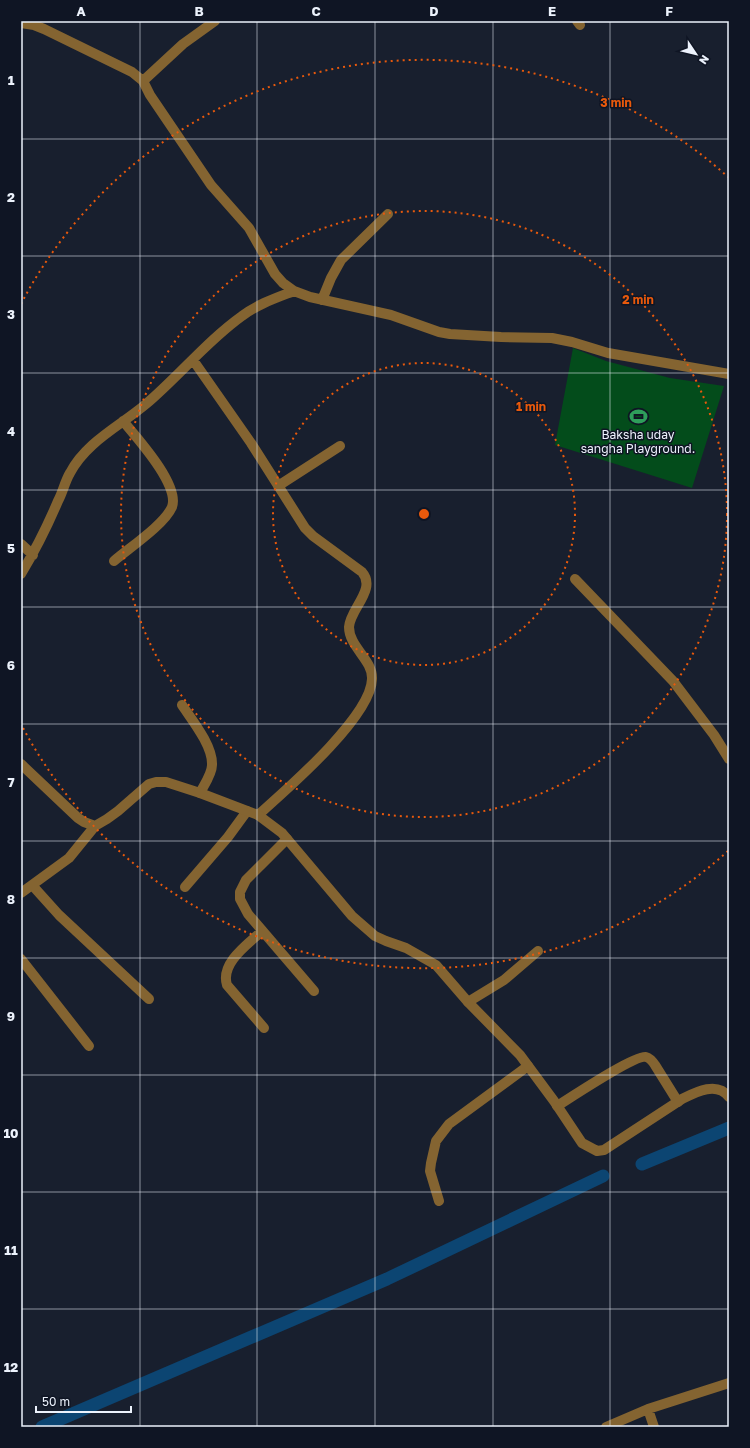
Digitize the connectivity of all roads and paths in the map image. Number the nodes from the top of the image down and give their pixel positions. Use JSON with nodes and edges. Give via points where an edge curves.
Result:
{"nodes":[{"id":1,"x":215,"y":21,"type":"edge"},
{"id":2,"x":21,"y":23,"type":"edge"},
{"id":3,"x":143,"y":81,"type":"junction"},
{"id":4,"x":388,"y":214,"type":"dead end"},
{"id":5,"x":294,"y":291,"type":"junction"},
{"id":6,"x":322,"y":300,"type":"junction"},
{"id":7,"x":193,"y":360,"type":"junction"},
{"id":8,"x":729,"y":374,"type":"edge"},
{"id":9,"x":124,"y":422,"type":"junction"},
{"id":10,"x":340,"y":446,"type":"dead end"},
{"id":11,"x":278,"y":486,"type":"junction"},
{"id":12,"x":21,"y":544,"type":"edge"},
{"id":13,"x":32,"y":555,"type":"junction"},
{"id":14,"x":114,"y":561,"type":"dead end"},
{"id":15,"x":21,"y":574,"type":"edge"},
{"id":16,"x":575,"y":579,"type":"dead end"},
{"id":17,"x":182,"y":705,"type":"dead end"},
{"id":18,"x":729,"y":759,"type":"edge"},
{"id":19,"x":21,"y":764,"type":"edge"},
{"id":20,"x":200,"y":793,"type":"junction"},
{"id":21,"x":247,"y":811,"type":"junction"},
{"id":22,"x":258,"y":815,"type":"junction"},
{"id":23,"x":95,"y":826,"type":"junction"},
{"id":24,"x":287,"y":839,"type":"junction"},
{"id":25,"x":32,"y":886,"type":"junction"},
{"id":26,"x":185,"y":887,"type":"dead end"},
{"id":27,"x":21,"y":893,"type":"edge"},
{"id":28,"x":262,"y":931,"type":"junction"},
{"id":29,"x":538,"y":951,"type":"dead end"},
{"id":30,"x":21,"y":959,"type":"edge"},
{"id":31,"x":314,"y":991,"type":"dead end"},
{"id":32,"x":149,"y":999,"type":"dead end"},
{"id":33,"x":468,"y":1002,"type":"junction"},
{"id":34,"x":264,"y":1028,"type":"dead end"},
{"id":35,"x":89,"y":1046,"type":"dead end"},
{"id":36,"x":528,"y":1066,"type":"junction"},
{"id":37,"x":728,"y":1093,"type":"edge"},
{"id":38,"x":678,"y":1102,"type":"junction"},
{"id":39,"x":557,"y":1106,"type":"junction"},
{"id":40,"x":439,"y":1201,"type":"dead end"},
{"id":41,"x":729,"y":1383,"type":"edge"},
{"id":42,"x":648,"y":1409,"type":"junction"},
{"id":43,"x":606,"y":1427,"type":"edge"},
{"id":44,"x":654,"y":1427,"type":"edge"}],
"edges":[{"from":1,"to":3,"type":"street","via":[[183,44]]},
{"from":2,"to":3,"type":"street","via":[[44,29],[132,72]]},
{"from":3,"to":5,"type":"street","via":[[212,185],[249,228],[275,274]]},
{"from":4,"to":6,"type":"street","via":[[341,260]]},
{"from":5,"to":6,"type":"street"},
{"from":5,"to":7,"type":"street","via":[[256,307],[242,316]]},
{"from":6,"to":8,"type":"street","via":[[391,315],[450,334],[552,338],[608,353]]},
{"from":7,"to":9,"type":"street"},
{"from":7,"to":11,"type":"street"},
{"from":9,"to":13,"type":"street","via":[[91,446],[70,473]]},
{"from":9,"to":14,"type":"street","via":[[160,468],[173,500],[160,524]]},
{"from":10,"to":11,"type":"street"},
{"from":11,"to":22,"type":"street","via":[[305,528],[366,576],[366,590],[350,621],[349,629],[351,639],[369,666],[372,680],[367,698],[347,728],[297,780]]},
{"from":12,"to":13,"type":"street"},
{"from":13,"to":15,"type":"street"},
{"from":16,"to":18,"type":"street","via":[[673,681]]},
{"from":17,"to":20,"type":"street","via":[[212,757],[211,770]]},
{"from":19,"to":23,"type":"street","via":[[78,818]]},
{"from":20,"to":21,"type":"street"},
{"from":20,"to":23,"type":"street","via":[[166,782],[148,784],[118,811]]},
{"from":21,"to":22,"type":"street"},
{"from":21,"to":26,"type":"street"},
{"from":22,"to":24,"type":"street"},
{"from":23,"to":25,"type":"street","via":[[69,858]]},
{"from":24,"to":28,"type":"street","via":[[246,880],[240,892],[240,899],[248,914]]},
{"from":24,"to":33,"type":"street","via":[[361,925],[375,936],[406,948],[436,965]]},
{"from":25,"to":27,"type":"street"},
{"from":25,"to":32,"type":"street","via":[[59,915]]},
{"from":28,"to":31,"type":"street"},
{"from":28,"to":34,"type":"street","via":[[234,958],[225,980]]},
{"from":29,"to":33,"type":"street","via":[[504,980]]},
{"from":30,"to":35,"type":"street"},
{"from":33,"to":36,"type":"street"},
{"from":36,"to":39,"type":"street"},
{"from":36,"to":40,"type":"street","via":[[449,1124],[436,1141],[430,1171]]},
{"from":37,"to":38,"type":"street","via":[[707,1089]]},
{"from":38,"to":39,"type":"street","via":[[604,1150],[597,1151],[582,1143]]},
{"from":38,"to":39,"type":"street","via":[[651,1060],[640,1057]]},
{"from":41,"to":42,"type":"street"},
{"from":42,"to":43,"type":"street"},
{"from":42,"to":44,"type":"street"}]}
